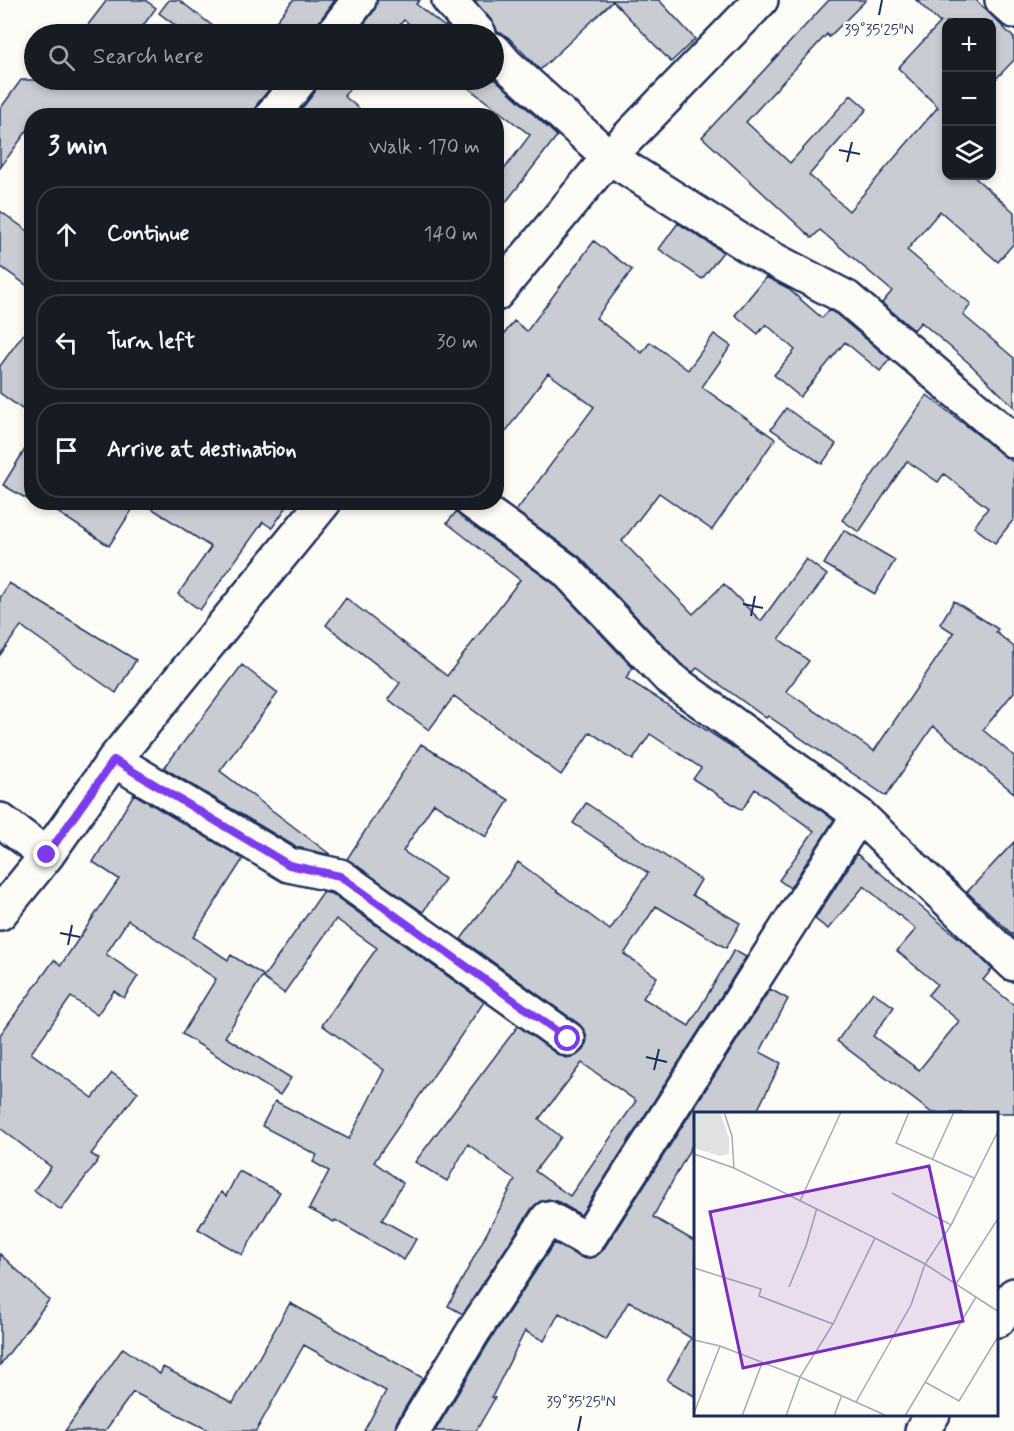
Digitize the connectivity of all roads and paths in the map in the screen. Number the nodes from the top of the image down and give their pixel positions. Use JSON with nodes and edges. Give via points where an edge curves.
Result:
{"nodes":[{"id":1,"x":359,"y":0,"type":"edge"},
{"id":2,"x":448,"y":0,"type":"edge"},
{"id":3,"x":761,"y":0,"type":"edge"},
{"id":4,"x":1002,"y":0,"type":"edge"},
{"id":5,"x":1014,"y":11,"type":"edge"},
{"id":6,"x":341,"y":24,"type":"edge"},
{"id":7,"x":470,"y":24,"type":"edge"},
{"id":8,"x":504,"y":62,"type":"edge"},
{"id":9,"x":292,"y":90,"type":"edge"},
{"id":10,"x":278,"y":108,"type":"edge"},
{"id":11,"x":609,"y":157,"type":"junction"},
{"id":12,"x":504,"y":284,"type":"edge"},
{"id":13,"x":1014,"y":441,"type":"edge"},
{"id":14,"x":317,"y":510,"type":"edge"},
{"id":15,"x":483,"y":510,"type":"edge"},
{"id":16,"x":114,"y":760,"type":"junction"},
{"id":17,"x":858,"y":815,"type":"junction"},
{"id":18,"x":0,"y":820,"type":"edge"},
{"id":19,"x":47,"y":855,"type":"junction"},
{"id":20,"x":0,"y":914,"type":"edge"},
{"id":21,"x":1014,"y":964,"type":"edge"},
{"id":22,"x":568,"y":1039,"type":"dead end"},
{"id":23,"x":932,"y":1416,"type":"edge"},
{"id":24,"x":413,"y":1431,"type":"edge"},
{"id":25,"x":922,"y":1431,"type":"edge"}],
"edges":[{"from":1,"to":6,"type":"street"},
{"from":2,"to":7,"type":"street"},
{"from":3,"to":11,"type":"street"},
{"from":4,"to":5,"type":"street"},
{"from":8,"to":11,"type":"street"},
{"from":9,"to":10,"type":"street"},
{"from":11,"to":12,"type":"street"},
{"from":11,"to":13,"type":"street","via":[[755,250],[847,298]]},
{"from":14,"to":16,"type":"street"},
{"from":15,"to":17,"type":"street","via":[[566,570],[669,678]]},
{"from":16,"to":19,"type":"street"},
{"from":16,"to":22,"type":"street","via":[[289,865],[340,876]]},
{"from":17,"to":21,"type":"street"},
{"from":17,"to":24,"type":"street","via":[[587,1240],[548,1218]]},
{"from":18,"to":19,"type":"street"},
{"from":19,"to":20,"type":"street"},
{"from":23,"to":25,"type":"street"}]}
